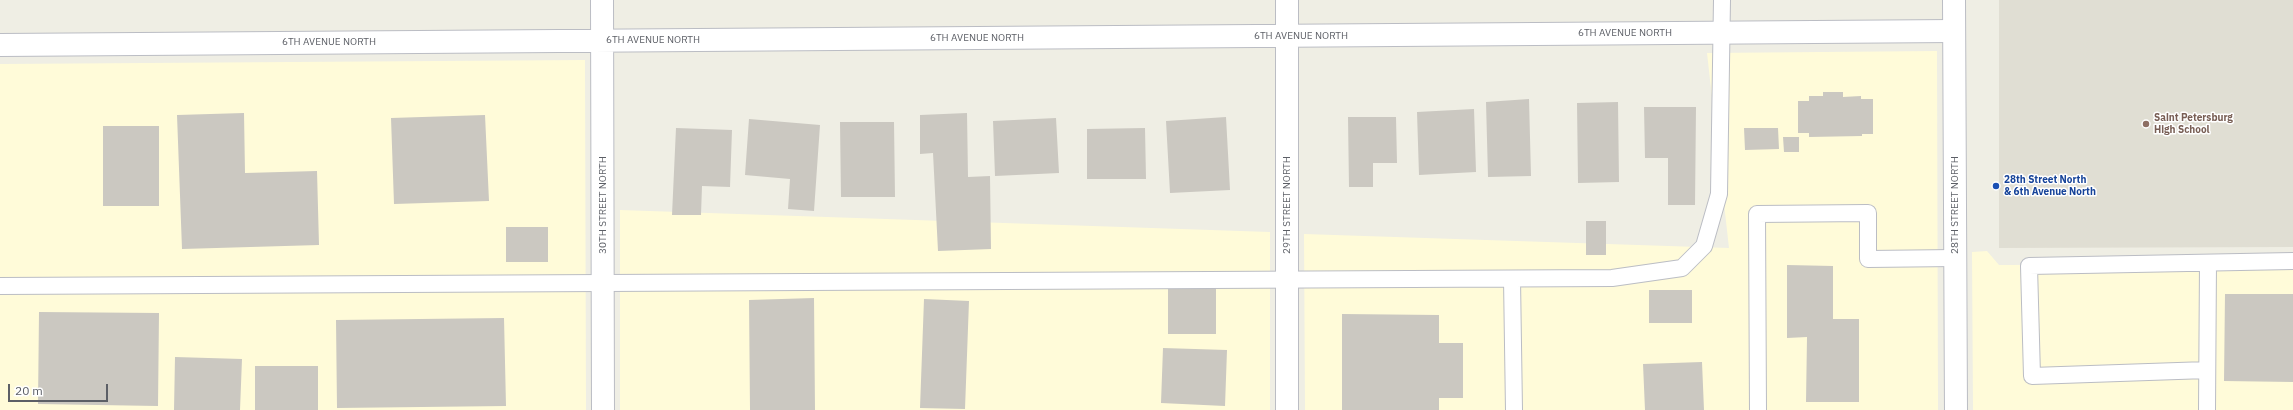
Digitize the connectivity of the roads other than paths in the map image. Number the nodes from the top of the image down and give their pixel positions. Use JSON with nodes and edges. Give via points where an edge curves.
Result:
{"nodes":[{"id":1,"x":602,"y":0,"type":"edge"},
{"id":2,"x":1287,"y":0,"type":"edge"},
{"id":3,"x":1722,"y":0,"type":"edge"},
{"id":4,"x":1954,"y":0,"type":"edge"},
{"id":5,"x":1954,"y":31,"type":"junction"},
{"id":6,"x":1722,"y":33,"type":"junction"},
{"id":7,"x":1287,"y":36,"type":"junction"},
{"id":8,"x":602,"y":40,"type":"junction"},
{"id":9,"x":0,"y":45,"type":"edge"},
{"id":10,"x":1955,"y":258,"type":"junction"},
{"id":11,"x":2293,"y":261,"type":"edge"},
{"id":12,"x":2208,"y":263,"type":"junction"},
{"id":13,"x":1287,"y":279,"type":"junction"},
{"id":14,"x":1512,"y":279,"type":"junction"},
{"id":15,"x":602,"y":283,"type":"junction"},
{"id":16,"x":0,"y":286,"type":"edge"},
{"id":17,"x":2207,"y":370,"type":"junction"},
{"id":18,"x":603,"y":410,"type":"edge"},
{"id":19,"x":1287,"y":410,"type":"edge"},
{"id":20,"x":1514,"y":410,"type":"edge"},
{"id":21,"x":1758,"y":410,"type":"edge"},
{"id":22,"x":1956,"y":410,"type":"edge"},
{"id":23,"x":2206,"y":410,"type":"edge"}],
"edges":[{"from":1,"to":8,"type":"street","name":"30TH STREET NORTH"},
{"from":2,"to":7,"type":"street","name":"29TH STREET NORTH"},
{"from":3,"to":6,"type":"lane"},
{"from":4,"to":5,"type":"street","name":"28TH STREET NORTH"},
{"from":5,"to":6,"type":"street","name":"6TH AVENUE NORTH"},
{"from":5,"to":10,"type":"street","name":"28TH STREET NORTH"},
{"from":6,"to":7,"type":"street","name":"6TH AVENUE NORTH"},
{"from":6,"to":14,"type":"lane","via":[[1719,194],[1704,246],[1682,268],[1612,278]]},
{"from":7,"to":8,"type":"street","name":"6TH AVENUE NORTH"},
{"from":7,"to":13,"type":"street","name":"29TH STREET NORTH"},
{"from":8,"to":9,"type":"street","name":"6TH AVENUE NORTH"},
{"from":8,"to":15,"type":"street","name":"30TH STREET NORTH"},
{"from":10,"to":21,"type":"lane","via":[[1868,259],[1868,213],[1757,214]]},
{"from":10,"to":22,"type":"street","name":"28TH STREET NORTH"},
{"from":11,"to":12,"type":"lane"},
{"from":12,"to":17,"type":"lane"},
{"from":12,"to":17,"type":"lane","via":[[2029,266],[2032,376]]},
{"from":13,"to":14,"type":"lane"},
{"from":13,"to":15,"type":"lane"},
{"from":13,"to":19,"type":"street","name":"29TH STREET NORTH"},
{"from":14,"to":20,"type":"lane"},
{"from":15,"to":16,"type":"lane"},
{"from":15,"to":18,"type":"street","name":"30TH STREET NORTH"},
{"from":17,"to":23,"type":"lane"}]}
